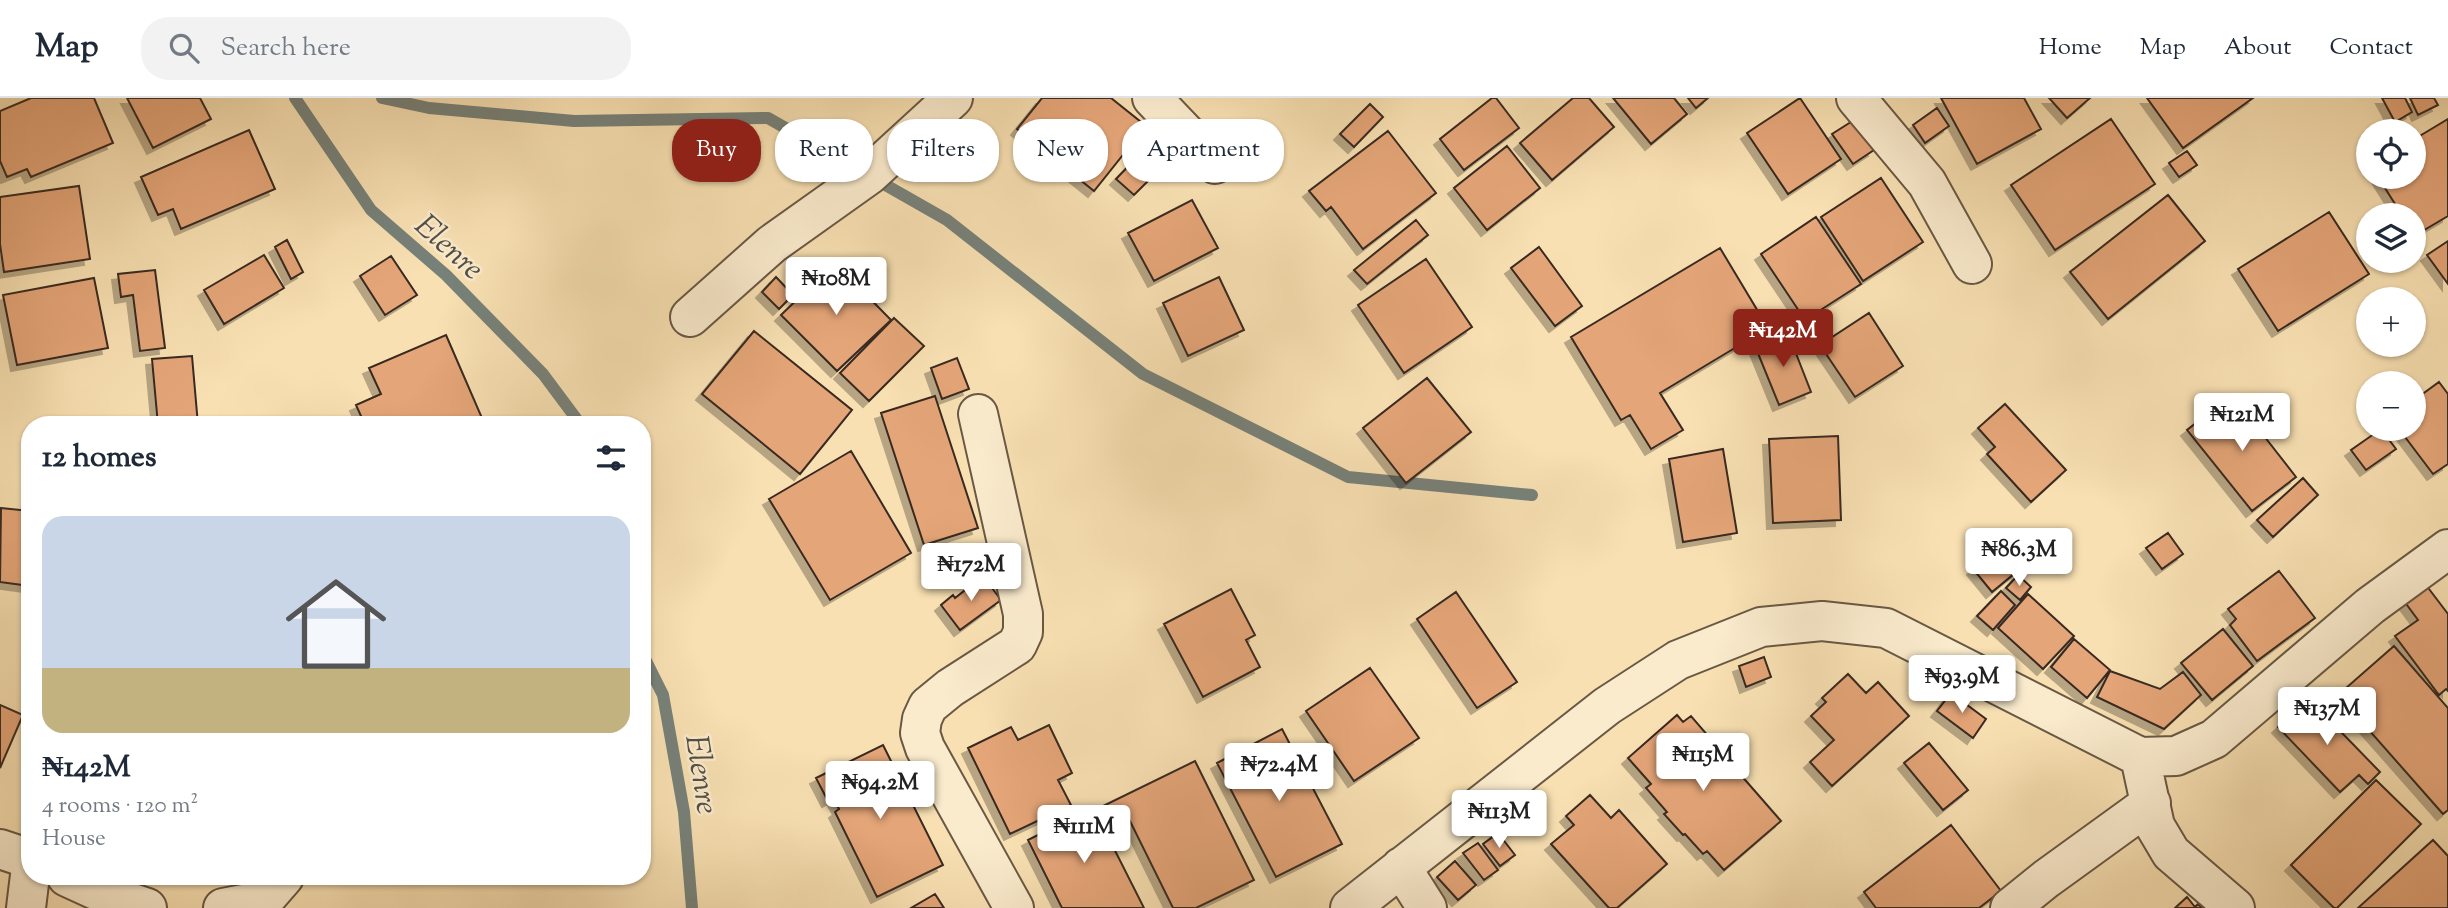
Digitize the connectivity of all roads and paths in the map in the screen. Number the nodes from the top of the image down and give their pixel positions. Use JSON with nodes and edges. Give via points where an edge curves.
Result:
{"nodes":[{"id":1,"x":953,"y":98,"type":"edge"},
{"id":2,"x":1152,"y":98,"type":"edge"},
{"id":3,"x":1856,"y":98,"type":"edge"},
{"id":4,"x":1172,"y":119,"type":"edge"},
{"id":5,"x":1972,"y":264,"type":"dead end"},
{"id":6,"x":690,"y":317,"type":"dead end"},
{"id":7,"x":978,"y":414,"type":"dead end"},
{"id":8,"x":2448,"y":549,"type":"edge"},
{"id":9,"x":2140,"y":757,"type":"junction"},
{"id":10,"x":2151,"y":803,"type":"junction"},
{"id":11,"x":0,"y":849,"type":"edge"},
{"id":12,"x":21,"y":856,"type":"edge"},
{"id":13,"x":1401,"y":867,"type":"junction"},
{"id":14,"x":29,"y":885,"type":"edge"},
{"id":15,"x":85,"y":885,"type":"edge"},
{"id":16,"x":276,"y":895,"type":"edge"},
{"id":17,"x":26,"y":908,"type":"edge"},
{"id":18,"x":147,"y":908,"type":"edge"},
{"id":19,"x":223,"y":908,"type":"edge"},
{"id":20,"x":1014,"y":908,"type":"edge"},
{"id":21,"x":1350,"y":908,"type":"edge"},
{"id":22,"x":1427,"y":908,"type":"edge"},
{"id":23,"x":2010,"y":908,"type":"edge"},
{"id":24,"x":2235,"y":908,"type":"edge"}],
"edges":[{"from":1,"to":6,"type":"street","via":[[869,175],[772,244]]},
{"from":2,"to":4,"type":"street"},
{"from":3,"to":5,"type":"street","via":[[1927,183]]},
{"from":7,"to":20,"type":"street","via":[[1023,614],[1023,632],[1017,645],[928,706],[920,733]]},
{"from":8,"to":9,"type":"street","via":[[2370,606],[2214,739],[2176,756]]},
{"from":9,"to":10,"type":"street"},
{"from":9,"to":13,"type":"street","via":[[1886,628],[1822,621],[1761,627],[1678,660],[1607,706]]},
{"from":10,"to":23,"type":"street"},
{"from":10,"to":24,"type":"street","via":[[2155,826],[2171,853]]},
{"from":11,"to":12,"type":"street"},
{"from":13,"to":21,"type":"street"},
{"from":13,"to":22,"type":"street"},
{"from":14,"to":17,"type":"street"},
{"from":15,"to":18,"type":"street"},
{"from":16,"to":19,"type":"street"}]}
